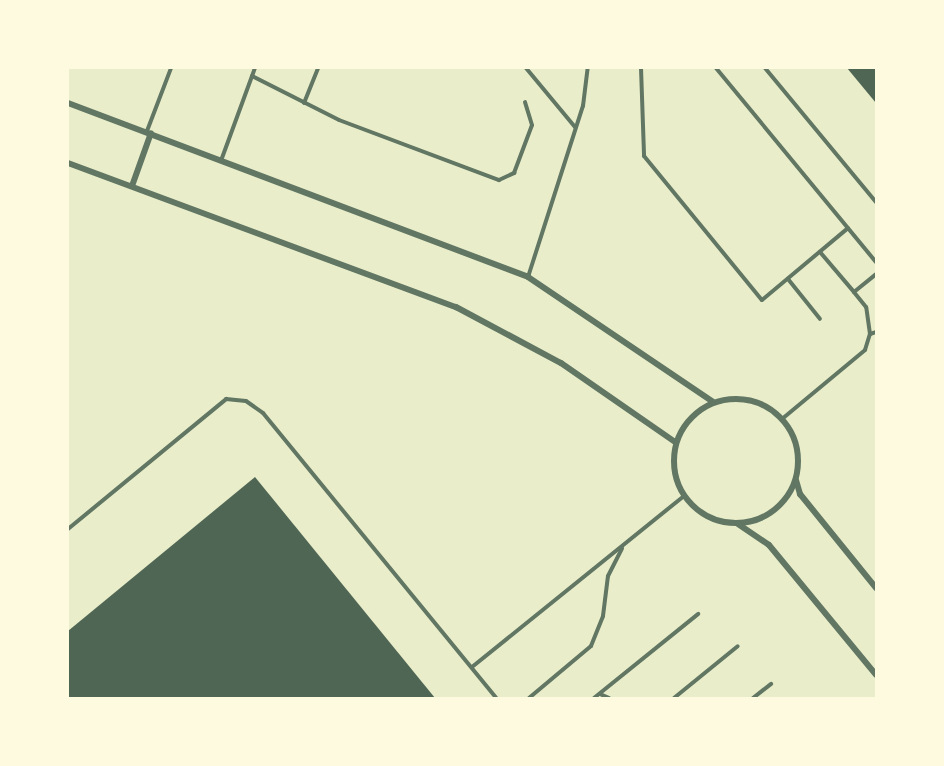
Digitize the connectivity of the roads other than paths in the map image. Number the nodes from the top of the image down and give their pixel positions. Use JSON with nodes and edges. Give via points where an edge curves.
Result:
{"nodes":[{"id":1,"x":171,"y":68,"type":"edge"},
{"id":2,"x":255,"y":68,"type":"edge"},
{"id":3,"x":318,"y":68,"type":"edge"},
{"id":4,"x":526,"y":68,"type":"edge"},
{"id":5,"x":588,"y":68,"type":"edge"},
{"id":6,"x":641,"y":68,"type":"edge"},
{"id":7,"x":716,"y":68,"type":"edge"},
{"id":8,"x":765,"y":68,"type":"edge"},
{"id":9,"x":252,"y":76,"type":"junction"},
{"id":10,"x":525,"y":102,"type":"dead end"},
{"id":11,"x":68,"y":103,"type":"edge"},
{"id":12,"x":304,"y":103,"type":"junction"},
{"id":13,"x":576,"y":128,"type":"junction"},
{"id":14,"x":149,"y":132,"type":"junction"},
{"id":15,"x":222,"y":158,"type":"junction"},
{"id":16,"x":68,"y":163,"type":"edge"},
{"id":17,"x":132,"y":186,"type":"junction"},
{"id":18,"x":876,"y":202,"type":"edge"},
{"id":19,"x":848,"y":228,"type":"junction"},
{"id":20,"x":820,"y":252,"type":"junction"},
{"id":21,"x":876,"y":262,"type":"edge"},
{"id":22,"x":876,"y":274,"type":"edge"},
{"id":23,"x":528,"y":277,"type":"junction"},
{"id":24,"x":788,"y":279,"type":"junction"},
{"id":25,"x":854,"y":292,"type":"junction"},
{"id":26,"x":820,"y":319,"type":"dead end"},
{"id":27,"x":876,"y":332,"type":"edge"},
{"id":28,"x":870,"y":334,"type":"junction"},
{"id":29,"x":713,"y":402,"type":"junction"},
{"id":30,"x":782,"y":419,"type":"junction"},
{"id":31,"x":675,"y":442,"type":"junction"},
{"id":32,"x":796,"y":480,"type":"junction"},
{"id":33,"x":684,"y":496,"type":"junction"},
{"id":34,"x":738,"y":524,"type":"junction"},
{"id":35,"x":68,"y":529,"type":"edge"},
{"id":36,"x":623,"y":544,"type":"junction"},
{"id":37,"x":876,"y":588,"type":"edge"},
{"id":38,"x":698,"y":614,"type":"dead end"},
{"id":39,"x":738,"y":646,"type":"dead end"},
{"id":40,"x":472,"y":667,"type":"junction"},
{"id":41,"x":876,"y":675,"type":"edge"},
{"id":42,"x":771,"y":684,"type":"dead end"},
{"id":43,"x":600,"y":694,"type":"junction"},
{"id":44,"x":496,"y":699,"type":"edge"},
{"id":45,"x":528,"y":699,"type":"edge"},
{"id":46,"x":594,"y":699,"type":"edge"},
{"id":47,"x":609,"y":699,"type":"edge"},
{"id":48,"x":674,"y":699,"type":"edge"},
{"id":49,"x":753,"y":699,"type":"edge"}],
"edges":[{"from":1,"to":14,"type":"lane"},
{"from":2,"to":9,"type":"lane"},
{"from":3,"to":12,"type":"lane"},
{"from":4,"to":13,"type":"lane"},
{"from":5,"to":13,"type":"lane"},
{"from":6,"to":24,"type":"lane","via":[[644,156],[762,300]]},
{"from":7,"to":19,"type":"lane"},
{"from":8,"to":18,"type":"lane"},
{"from":9,"to":12,"type":"lane"},
{"from":9,"to":15,"type":"lane"},
{"from":10,"to":12,"type":"lane","via":[[532,125],[514,173],[499,180]]},
{"from":11,"to":14,"type":"street"},
{"from":13,"to":23,"type":"lane"},
{"from":14,"to":15,"type":"street"},
{"from":14,"to":17,"type":"street"},
{"from":15,"to":23,"type":"street"},
{"from":16,"to":17,"type":"street"},
{"from":17,"to":31,"type":"street","via":[[456,307],[561,363]]},
{"from":19,"to":20,"type":"lane"},
{"from":19,"to":21,"type":"lane"},
{"from":20,"to":24,"type":"lane"},
{"from":20,"to":25,"type":"lane"},
{"from":22,"to":25,"type":"lane"},
{"from":23,"to":29,"type":"street"},
{"from":24,"to":26,"type":"lane"},
{"from":25,"to":28,"type":"lane","via":[[866,307]]},
{"from":27,"to":28,"type":"lane"},
{"from":28,"to":30,"type":"lane","via":[[865,350]]},
{"from":29,"to":30,"type":"street","via":[[750,400]]},
{"from":29,"to":31,"type":"street","via":[[696,411]]},
{"from":30,"to":32,"type":"street","via":[[797,447]]},
{"from":31,"to":33,"type":"street","via":[[675,479]]},
{"from":32,"to":34,"type":"street","via":[[774,511]]},
{"from":32,"to":37,"type":"street","via":[[812,510]]},
{"from":33,"to":34,"type":"street","via":[[717,521]]},
{"from":33,"to":36,"type":"lane"},
{"from":34,"to":41,"type":"street","via":[[769,545]]},
{"from":35,"to":40,"type":"lane","via":[[226,399],[246,401],[263,413]]},
{"from":36,"to":40,"type":"lane"},
{"from":36,"to":45,"type":"lane","via":[[608,576],[603,616],[591,646]]},
{"from":38,"to":43,"type":"lane"},
{"from":39,"to":48,"type":"lane"},
{"from":40,"to":44,"type":"lane"},
{"from":42,"to":49,"type":"lane"},
{"from":43,"to":46,"type":"lane"},
{"from":43,"to":47,"type":"lane"}]}
